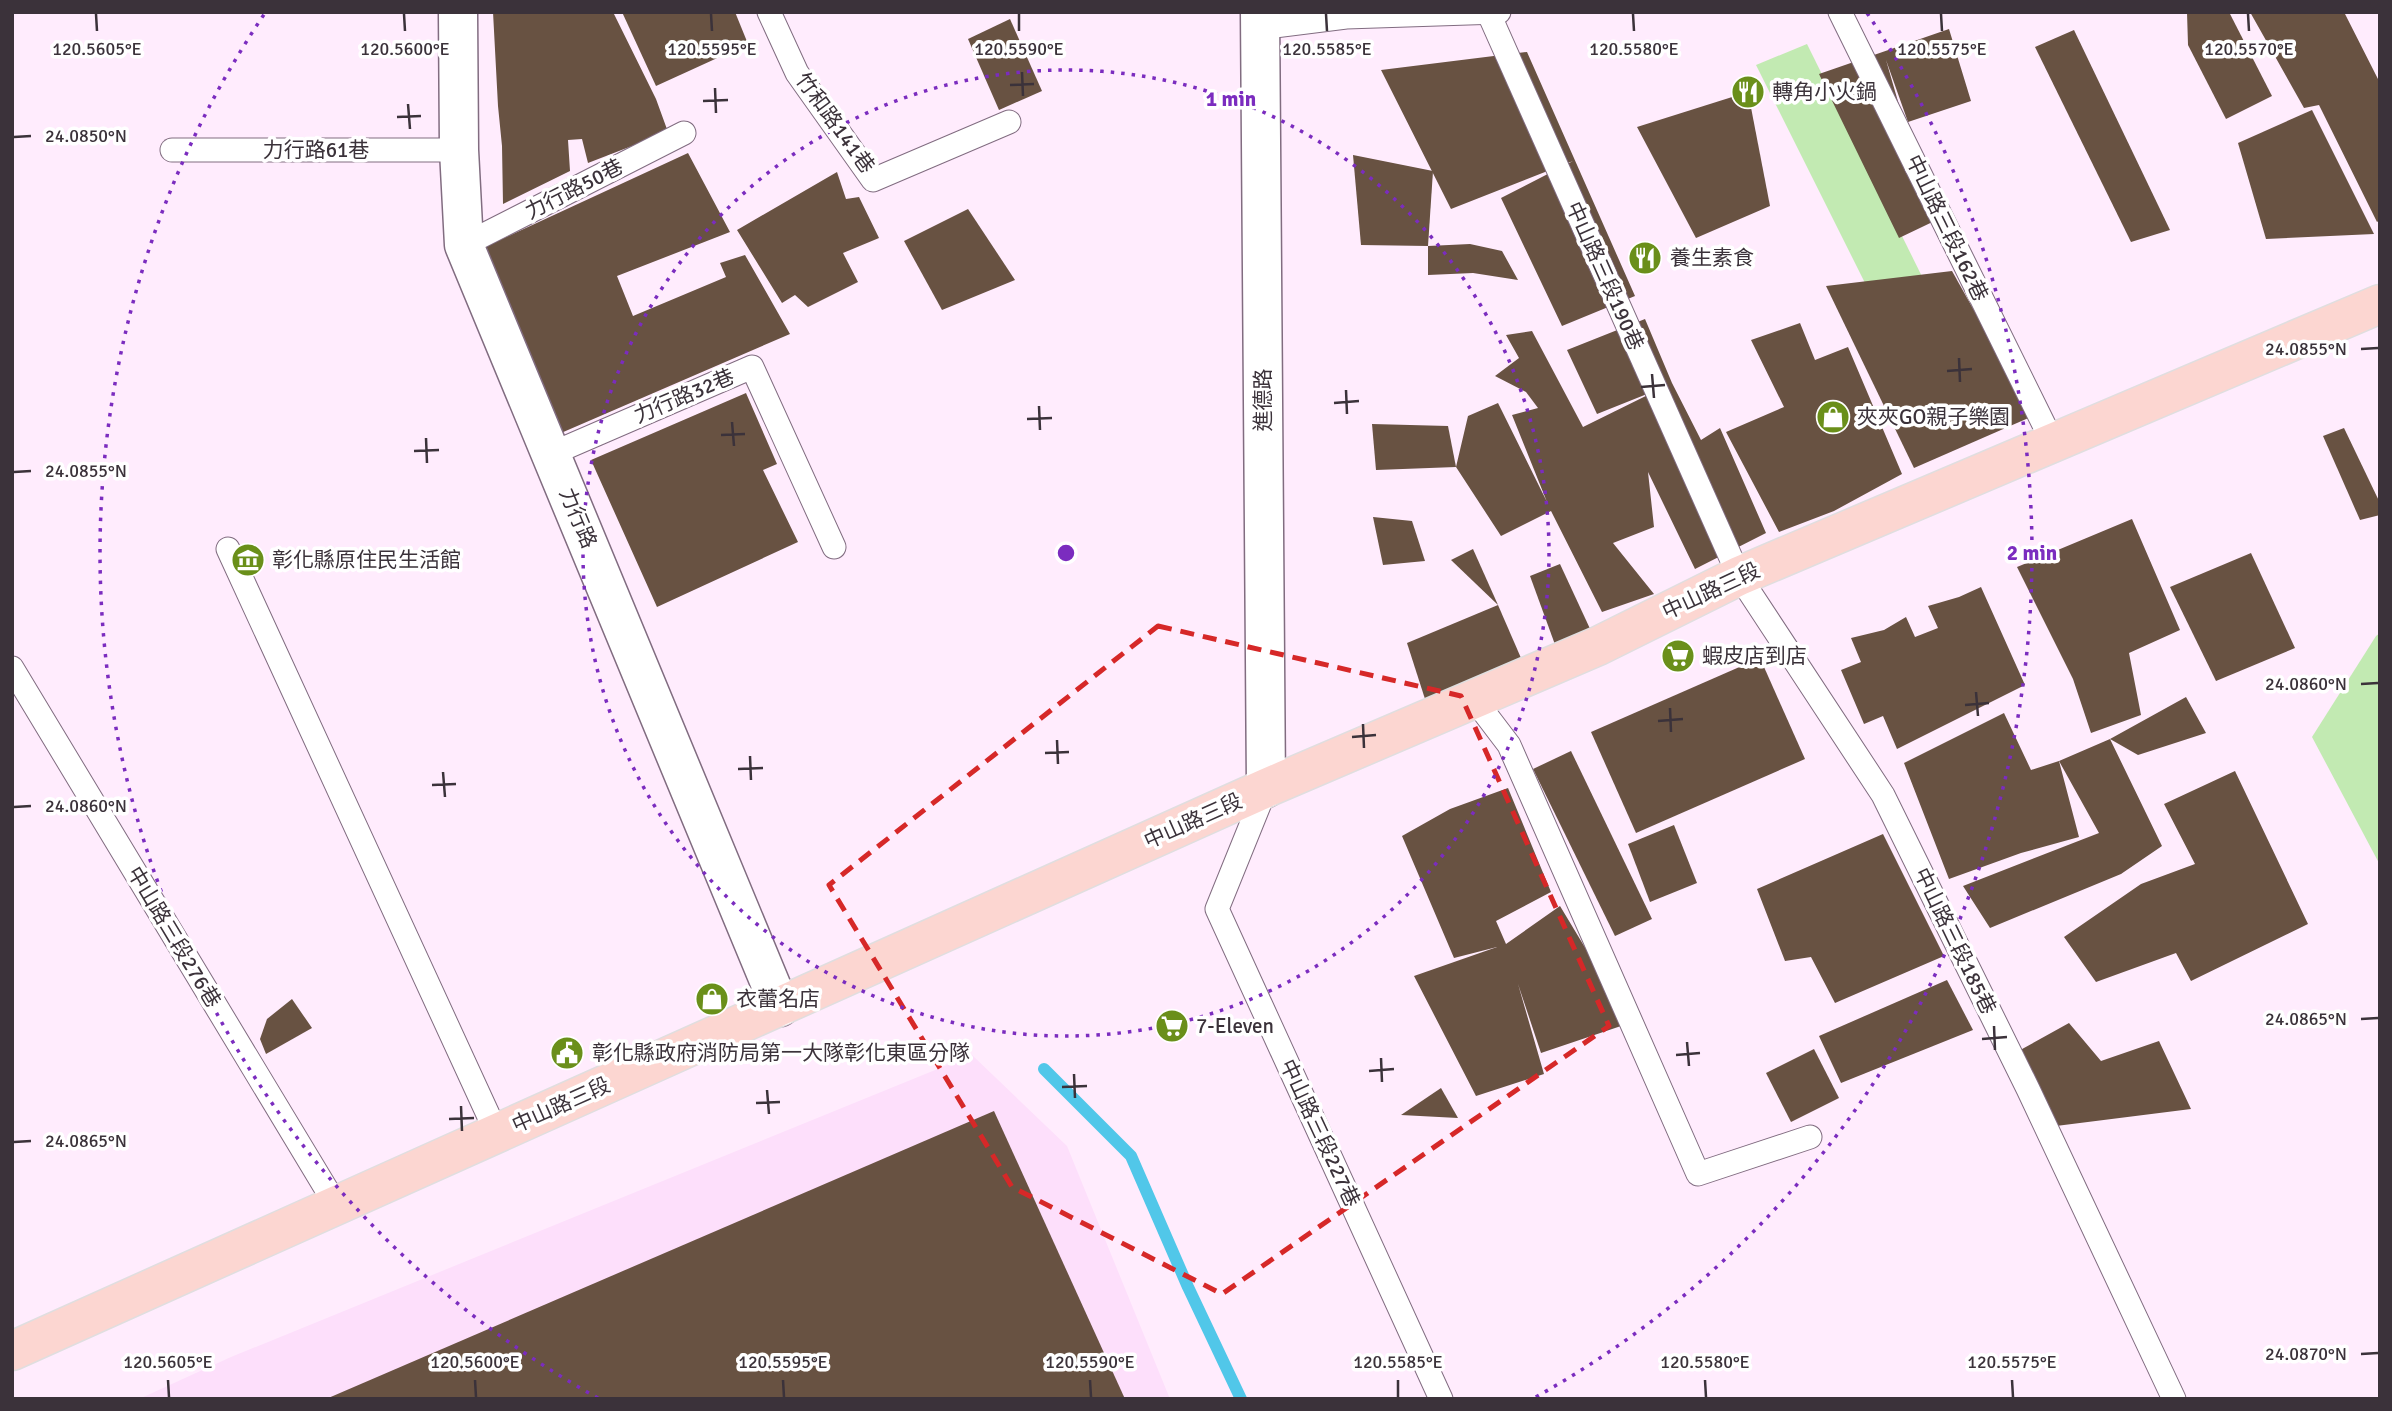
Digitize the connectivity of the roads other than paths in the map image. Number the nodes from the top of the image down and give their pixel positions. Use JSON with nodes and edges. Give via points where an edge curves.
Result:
{"nodes":[{"id":1,"x":458,"y":12,"type":"edge"},
{"id":2,"x":769,"y":12,"type":"edge"},
{"id":3,"x":1840,"y":12,"type":"edge"},
{"id":4,"x":1494,"y":13,"type":"edge"},
{"id":5,"x":1260,"y":20,"type":"edge"},
{"id":6,"x":1009,"y":122,"type":"dead end"},
{"id":7,"x":684,"y":133,"type":"dead end"},
{"id":8,"x":172,"y":150,"type":"dead end"},
{"id":9,"x":459,"y":150,"type":"junction"},
{"id":10,"x":464,"y":245,"type":"junction"},
{"id":11,"x":2376,"y":315,"type":"edge"},
{"id":12,"x":2053,"y":443,"type":"junction"},
{"id":13,"x":551,"y":454,"type":"junction"},
{"id":14,"x":834,"y":547,"type":"dead end"},
{"id":15,"x":228,"y":549,"type":"dead end"},
{"id":16,"x":1738,"y":576,"type":"junction"},
{"id":17,"x":12,"y":668,"type":"edge"},
{"id":18,"x":1474,"y":699,"type":"junction"},
{"id":19,"x":1266,"y":788,"type":"junction"},
{"id":20,"x":780,"y":1007,"type":"junction"},
{"id":21,"x":497,"y":1134,"type":"junction"},
{"id":22,"x":1810,"y":1137,"type":"dead end"},
{"id":23,"x":336,"y":1205,"type":"junction"},
{"id":24,"x":12,"y":1351,"type":"edge"},
{"id":25,"x":1441,"y":1399,"type":"edge"},
{"id":26,"x":2174,"y":1399,"type":"edge"}],
"edges":[{"from":1,"to":9,"type":"street","name":"力行路"},
{"from":2,"to":6,"type":"lane","name":"竹和路141巷","via":[[797,73],[873,180]]},
{"from":3,"to":12,"type":"lane","name":"中山路三段162巷"},
{"from":4,"to":5,"type":"lane"},
{"from":4,"to":16,"type":"lane","name":"中山路三段190巷"},
{"from":5,"to":19,"type":"street","name":"進德路"},
{"from":7,"to":10,"type":"lane","name":"力行路50巷"},
{"from":8,"to":9,"type":"lane","name":"力行路61巷"},
{"from":9,"to":10,"type":"street","name":"力行路"},
{"from":10,"to":13,"type":"street","name":"力行路"},
{"from":11,"to":12,"type":"main road","name":"中山路三段"},
{"from":12,"to":16,"type":"main road","name":"中山路三段"},
{"from":13,"to":14,"type":"lane","name":"力行路32巷","via":[[752,367]]},
{"from":13,"to":20,"type":"street","name":"力行路"},
{"from":15,"to":21,"type":"lane"},
{"from":16,"to":18,"type":"main road","name":"中山路三段","via":[[1598,646]]},
{"from":16,"to":26,"type":"lane","name":"中山路三段185巷","via":[[1883,795]]},
{"from":17,"to":23,"type":"lane","name":"中山路三段276巷"},
{"from":18,"to":19,"type":"main road","name":"中山路三段"},
{"from":18,"to":22,"type":"lane","via":[[1509,745],[1698,1174]]},
{"from":19,"to":20,"type":"main road","name":"中山路三段"},
{"from":19,"to":25,"type":"lane","name":"中山路三段227巷","via":[[1217,909]]},
{"from":20,"to":21,"type":"main road","name":"中山路三段"},
{"from":21,"to":23,"type":"main road","name":"中山路三段"},
{"from":23,"to":24,"type":"main road","name":"中山路三段"}]}
